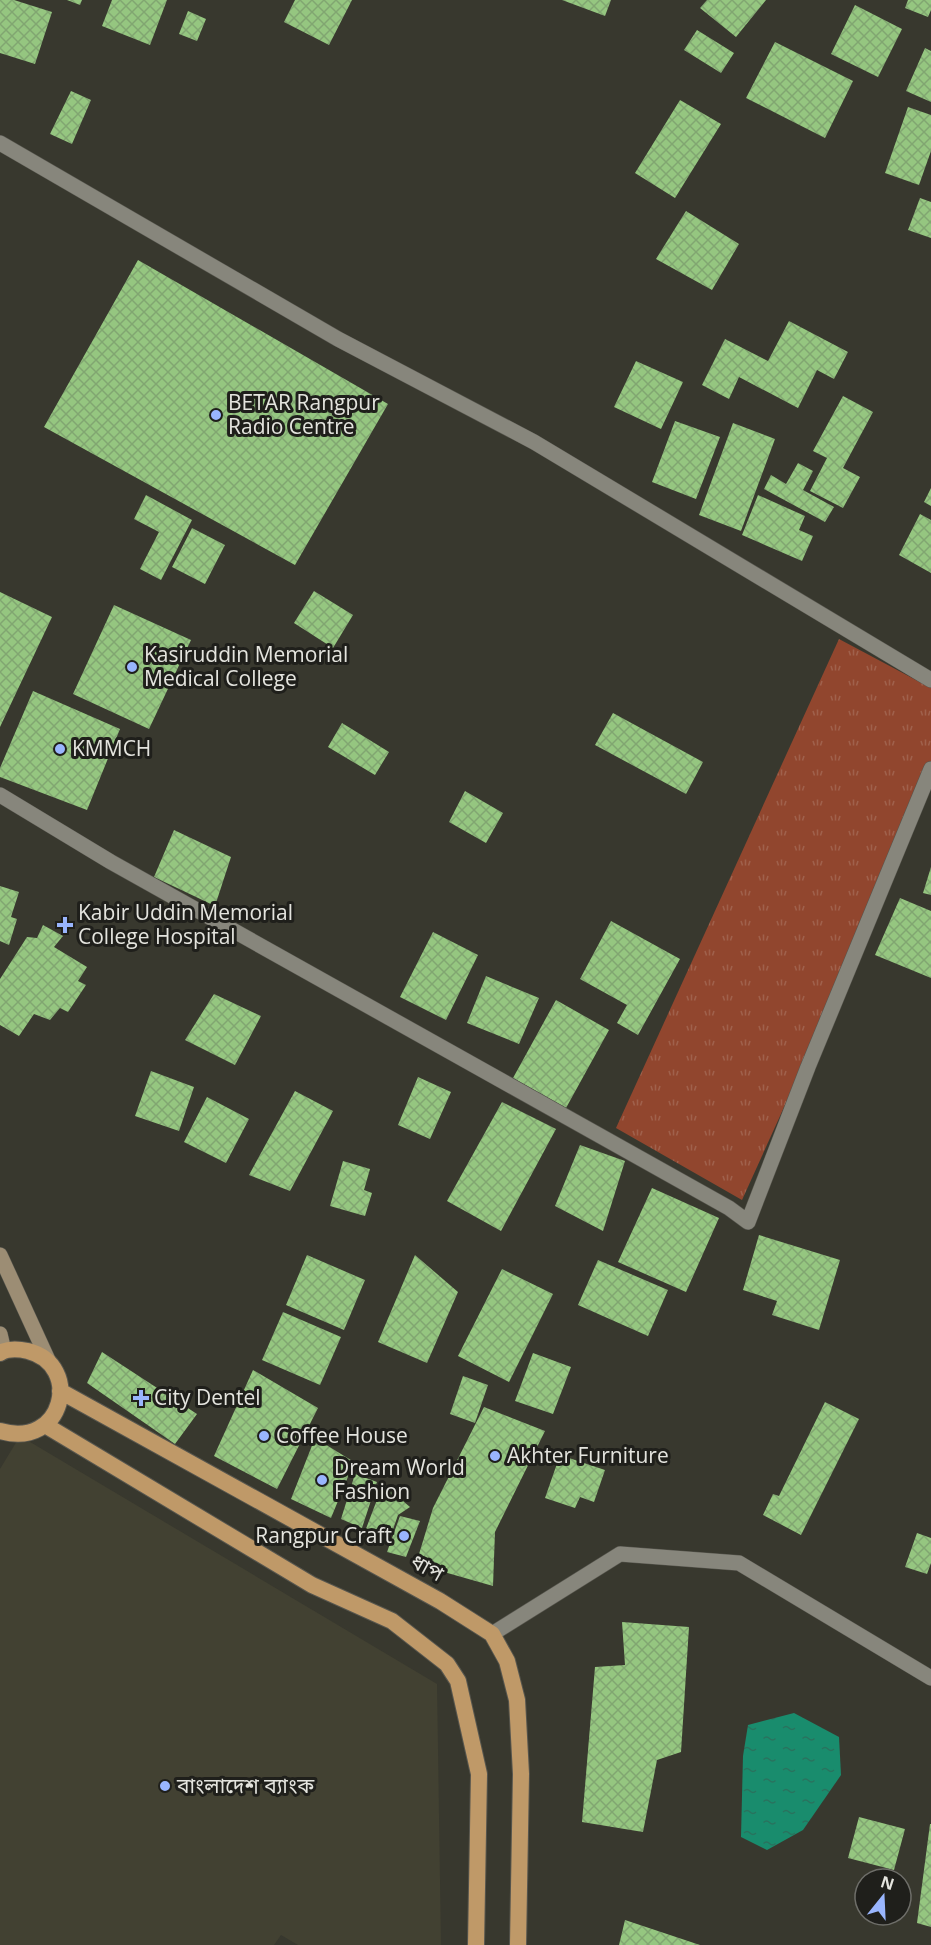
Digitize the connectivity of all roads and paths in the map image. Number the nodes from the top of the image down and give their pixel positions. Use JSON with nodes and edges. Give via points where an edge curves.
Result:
{"nodes":[{"id":1,"x":0,"y":143,"type":"edge"},
{"id":2,"x":931,"y":680,"type":"edge"},
{"id":3,"x":931,"y":769,"type":"edge"},
{"id":4,"x":0,"y":795,"type":"edge"},
{"id":5,"x":0,"y":1255,"type":"edge"},
{"id":6,"x":1,"y":1346,"type":"edge"},
{"id":7,"x":49,"y":1362,"type":"junction"},
{"id":8,"x":60,"y":1391,"type":"junction"},
{"id":9,"x":45,"y":1425,"type":"junction"},
{"id":10,"x":0,"y":1431,"type":"edge"},
{"id":11,"x":492,"y":1634,"type":"junction"},
{"id":12,"x":931,"y":1678,"type":"edge"},
{"id":13,"x":476,"y":1945,"type":"edge"},
{"id":14,"x":518,"y":1945,"type":"edge"}],
"edges":[{"from":1,"to":2,"type":"street","via":[[338,339],[534,442]]},
{"from":3,"to":4,"type":"street","via":[[748,1222]]},
{"from":5,"to":7,"type":"main road"},
{"from":6,"to":7,"type":"highway","via":[[36,1353]]},
{"from":7,"to":8,"type":"highway"},
{"from":8,"to":9,"type":"highway","via":[[59,1404]]},
{"from":8,"to":11,"type":"highway","name":"ধাপ","via":[[440,1601]]},
{"from":9,"to":10,"type":"highway","via":[[30,1433],[14,1435]]},
{"from":9,"to":13,"type":"highway","via":[[312,1585],[392,1621],[447,1664],[458,1681],[479,1774]]},
{"from":11,"to":12,"type":"street","via":[[620,1554],[739,1563]]},
{"from":11,"to":14,"type":"highway","name":"ধাপ","via":[[507,1661],[518,1700]]}]}
